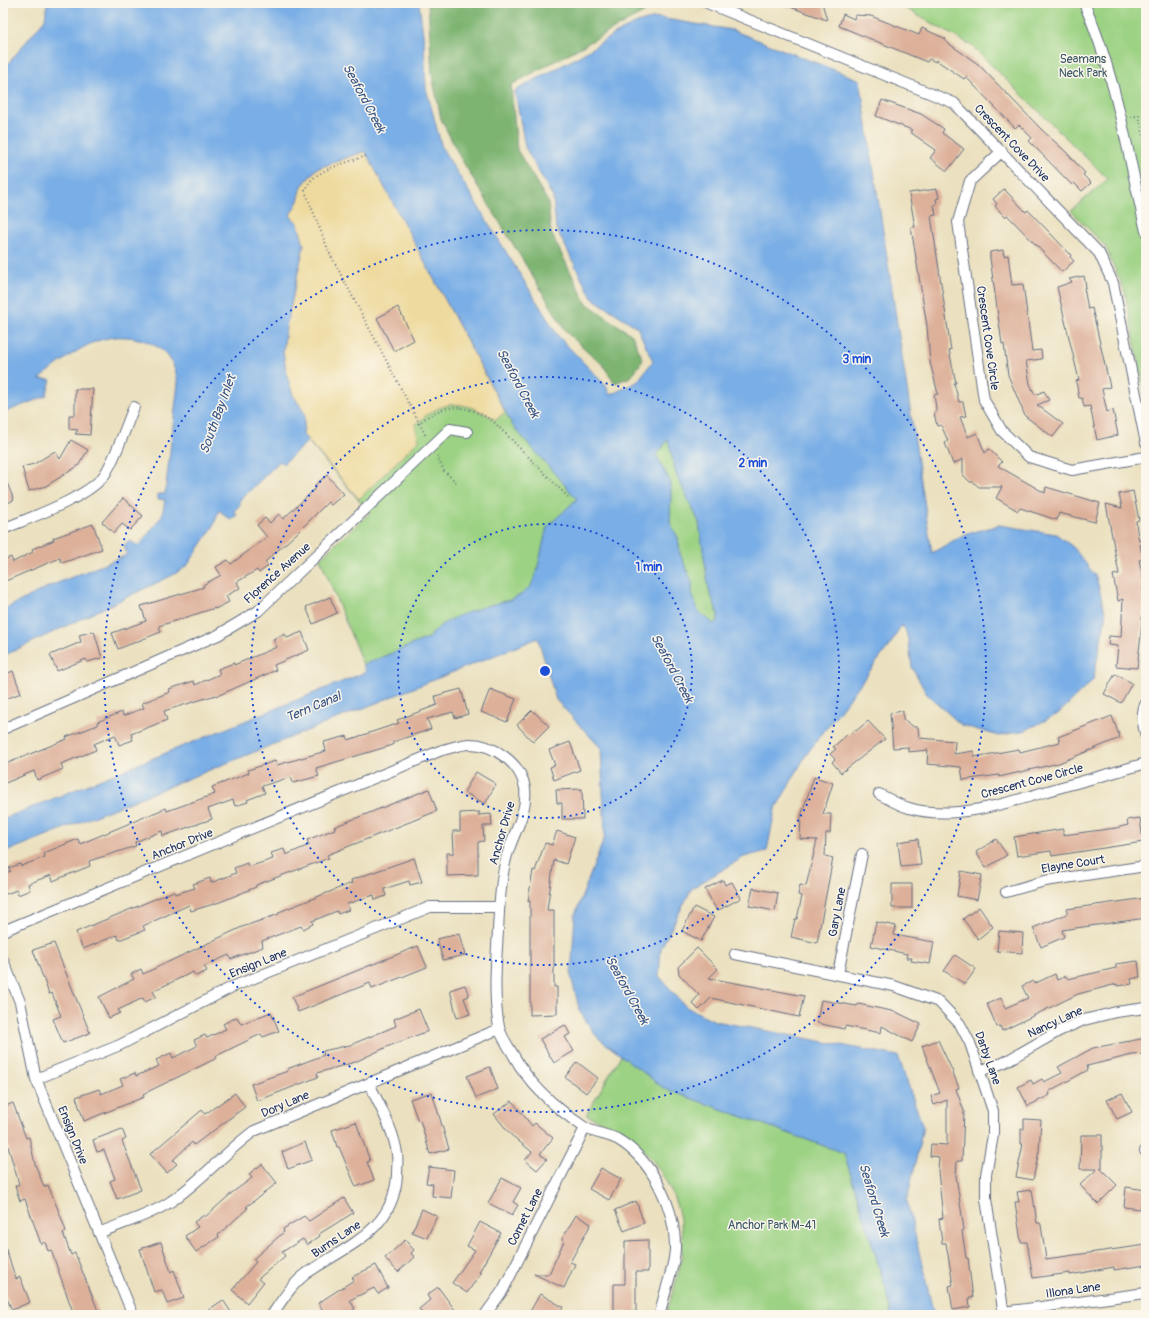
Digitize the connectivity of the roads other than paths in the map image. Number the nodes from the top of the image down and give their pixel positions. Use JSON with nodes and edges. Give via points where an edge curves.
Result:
{"nodes":[{"id":1,"x":707,"y":3,"type":"edge"},
{"id":2,"x":1084,"y":3,"type":"edge"},
{"id":3,"x":1002,"y":151,"type":"junction"},
{"id":4,"x":1146,"y":232,"type":"edge"},
{"id":5,"x":134,"y":407,"type":"dead end"},
{"id":6,"x":467,"y":432,"type":"dead end"},
{"id":7,"x":1146,"y":443,"type":"edge"},
{"id":8,"x":1146,"y":457,"type":"edge"},
{"id":9,"x":3,"y":529,"type":"edge"},
{"id":10,"x":1146,"y":703,"type":"edge"},
{"id":11,"x":3,"y":729,"type":"edge"},
{"id":12,"x":1146,"y":736,"type":"edge"},
{"id":13,"x":1146,"y":763,"type":"edge"},
{"id":14,"x":879,"y":794,"type":"dead end"},
{"id":15,"x":862,"y":854,"type":"dead end"},
{"id":16,"x":1146,"y":866,"type":"edge"},
{"id":17,"x":1006,"y":892,"type":"dead end"},
{"id":18,"x":499,"y":907,"type":"junction"},
{"id":19,"x":3,"y":930,"type":"edge"},
{"id":20,"x":736,"y":954,"type":"dead end"},
{"id":21,"x":3,"y":960,"type":"edge"},
{"id":22,"x":838,"y":974,"type":"junction"},
{"id":23,"x":1146,"y":1008,"type":"edge"},
{"id":24,"x":499,"y":1029,"type":"junction"},
{"id":25,"x":979,"y":1071,"type":"junction"},
{"id":26,"x":36,"y":1080,"type":"junction"},
{"id":27,"x":369,"y":1083,"type":"junction"},
{"id":28,"x":585,"y":1128,"type":"junction"},
{"id":29,"x":100,"y":1233,"type":"junction"},
{"id":30,"x":1146,"y":1293,"type":"edge"},
{"id":31,"x":1003,"y":1314,"type":"edge"},
{"id":32,"x":133,"y":1315,"type":"edge"},
{"id":33,"x":272,"y":1315,"type":"edge"},
{"id":34,"x":484,"y":1315,"type":"edge"},
{"id":35,"x":660,"y":1315,"type":"edge"}],
"edges":[{"from":1,"to":3,"type":"street","name":"Crescent Cove Drive","via":[[954,103]]},
{"from":2,"to":4,"type":"street","via":[[1097,32],[1109,71]]},
{"from":3,"to":7,"type":"street","name":"Crescent Cove Drive","via":[[1100,253],[1112,282]]},
{"from":3,"to":8,"type":"street","name":"Crescent Cove Circle","via":[[970,181],[958,222],[984,400],[1002,431],[1029,457],[1072,470]]},
{"from":5,"to":9,"type":"street","via":[[104,475],[94,487]]},
{"from":6,"to":11,"type":"street","name":"Florence Avenue","via":[[450,429],[258,611],[218,635]]},
{"from":10,"to":12,"type":"street","via":[[1143,708],[1143,726]]},
{"from":13,"to":14,"type":"street","name":"Crescent Cove Circle","via":[[1013,802],[958,812],[910,809]]},
{"from":15,"to":22,"type":"street","name":"Gary Lane"},
{"from":16,"to":17,"type":"street","name":"Elayne Court","via":[[1045,881]]},
{"from":18,"to":19,"type":"street","name":"Anchor Drive","via":[[505,862],[525,809],[525,786],[515,767],[505,757],[489,747],[470,744],[442,750]]},
{"from":18,"to":24,"type":"street","name":"Anchor Drive","via":[[495,976]]},
{"from":18,"to":26,"type":"street","name":"Ensign Lane","via":[[430,907],[232,987],[120,1046]]},
{"from":20,"to":22,"type":"street","name":"Darby Lane"},
{"from":21,"to":26,"type":"street","name":"Ensign Drive","via":[[20,1002]]},
{"from":22,"to":25,"type":"street","name":"Darby Lane","via":[[894,986],[939,1002],[960,1024]]},
{"from":23,"to":25,"type":"street","name":"Nancy Lane","via":[[1084,1020],[1059,1031],[1003,1063]]},
{"from":24,"to":27,"type":"street","name":"Dory Lane"},
{"from":24,"to":28,"type":"street","name":"Anchor Drive","via":[[528,1077],[547,1098]]},
{"from":25,"to":31,"type":"street","name":"Darby Lane","via":[[993,1111],[986,1199]]},
{"from":26,"to":29,"type":"street","name":"Ensign Drive"},
{"from":27,"to":29,"type":"street","name":"Dory Lane","via":[[254,1131],[169,1203]]},
{"from":27,"to":33,"type":"street","name":"Burns Lane","via":[[397,1154],[396,1185],[390,1204],[366,1236],[297,1282]]},
{"from":28,"to":34,"type":"street","name":"Comet Lane","via":[[503,1290]]},
{"from":28,"to":35,"type":"street","name":"Anchor Drive","via":[[617,1140],[640,1159],[662,1191],[673,1223],[675,1248]]},
{"from":29,"to":32,"type":"street","name":"Ensign Drive"},
{"from":30,"to":31,"type":"street","name":"Illona Lane"}]}
